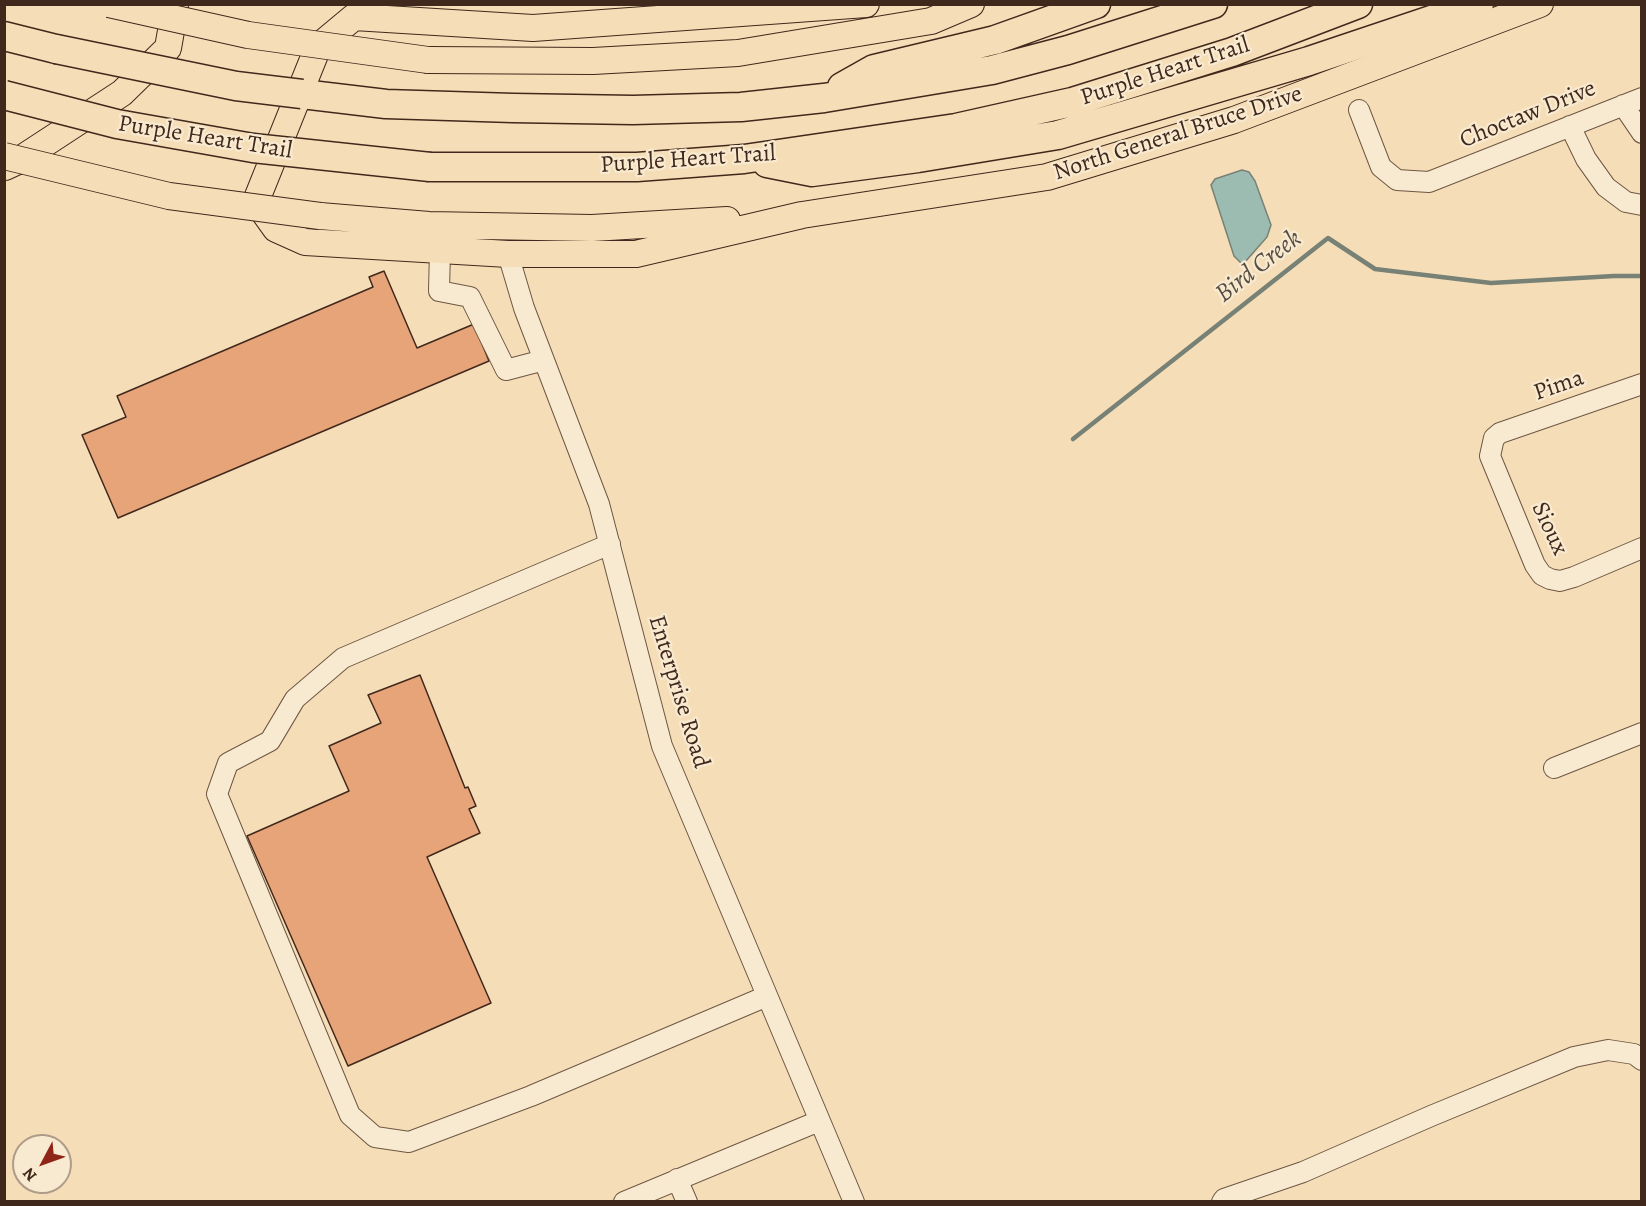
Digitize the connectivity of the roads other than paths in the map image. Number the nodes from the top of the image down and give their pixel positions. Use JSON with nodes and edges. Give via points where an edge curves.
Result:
{"nodes":[{"id":1,"x":108,"y":4,"type":"edge"},
{"id":2,"x":173,"y":4,"type":"edge"},
{"id":3,"x":866,"y":4,"type":"edge"},
{"id":4,"x":971,"y":4,"type":"edge"},
{"id":5,"x":1096,"y":4,"type":"edge"},
{"id":6,"x":1213,"y":4,"type":"edge"},
{"id":7,"x":1358,"y":4,"type":"edge"},
{"id":8,"x":1479,"y":4,"type":"edge"},
{"id":9,"x":1540,"y":4,"type":"edge"},
{"id":10,"x":4,"y":36,"type":"edge"},
{"id":11,"x":4,"y":95,"type":"edge"},
{"id":12,"x":824,"y":98,"type":"junction"},
{"id":13,"x":1632,"y":101,"type":"edge"},
{"id":14,"x":1359,"y":110,"type":"dead end"},
{"id":15,"x":1570,"y":126,"type":"junction"},
{"id":16,"x":1641,"y":133,"type":"edge"},
{"id":17,"x":4,"y":156,"type":"edge"},
{"id":18,"x":744,"y":159,"type":"junction"},
{"id":19,"x":4,"y":167,"type":"edge"},
{"id":20,"x":1641,"y":205,"type":"edge"},
{"id":21,"x":802,"y":215,"type":"junction"},
{"id":22,"x":440,"y":250,"type":"junction"},
{"id":23,"x":508,"y":254,"type":"junction"},
{"id":24,"x":544,"y":360,"type":"junction"},
{"id":25,"x":1641,"y":384,"type":"edge"},
{"id":26,"x":1494,"y":438,"type":"joint"},
{"id":27,"x":610,"y":544,"type":"junction"},
{"id":28,"x":1641,"y":548,"type":"edge"},
{"id":29,"x":1641,"y":733,"type":"edge"},
{"id":30,"x":1554,"y":768,"type":"dead end"},
{"id":31,"x":767,"y":996,"type":"junction"},
{"id":32,"x":1641,"y":1060,"type":"edge"},
{"id":33,"x":819,"y":1121,"type":"junction"},
{"id":34,"x":677,"y":1179,"type":"junction"},
{"id":35,"x":624,"y":1202,"type":"edge"},
{"id":36,"x":687,"y":1202,"type":"edge"},
{"id":37,"x":854,"y":1202,"type":"edge"},
{"id":38,"x":1222,"y":1202,"type":"edge"}],
"edges":[{"from":1,"to":4,"type":"main road","bridge":true,"via":[[248,35],[428,60],[592,61],[738,53],[930,21]]},
{"from":2,"to":19,"type":"main road","via":[[168,48],[122,93]]},
{"from":3,"to":22,"type":"main road","via":[[533,28],[354,17],[318,47],[256,201],[276,229],[305,242]]},
{"from":5,"to":12,"type":"highway","via":[[995,40],[874,69]]},
{"from":6,"to":12,"type":"highway","name":"Purple Heart Trail","via":[[992,70]]},
{"from":7,"to":18,"type":"highway","name":"Purple Heart Trail","via":[[1232,52],[1072,102],[956,128]]},
{"from":8,"to":18,"type":"highway","via":[[1309,61],[1058,135],[813,172]]},
{"from":9,"to":21,"type":"main road","name":"North General Bruce Drive","via":[[1234,120],[1047,177]]},
{"from":10,"to":12,"type":"highway","name":"Purple Heart Trail","bridge":true,"via":[[236,86],[386,104],[644,110],[741,107]]},
{"from":11,"to":18,"type":"highway","name":"Purple Heart Trail","bridge":true,"via":[[117,124],[254,148],[430,167],[637,167]]},
{"from":13,"to":15,"type":"street","name":"Choctaw Drive"},
{"from":13,"to":16,"type":"street","name":"Choctaw Drive"},
{"from":14,"to":15,"type":"street","name":"Choctaw Drive","via":[[1381,167],[1397,180],[1429,182]]},
{"from":15,"to":20,"type":"street","via":[[1606,187],[1626,202]]},
{"from":17,"to":21,"type":"main road","bridge":true,"via":[[170,196],[320,216],[429,225],[591,228]]},
{"from":21,"to":23,"type":"main road","via":[[636,254]]},
{"from":22,"to":23,"type":"main road"},
{"from":22,"to":24,"type":"street","via":[[439,291],[470,297],[506,370]]},
{"from":23,"to":24,"type":"street","name":"Enterprise Road"},
{"from":24,"to":27,"type":"street","name":"Enterprise Road","via":[[599,504]]},
{"from":25,"to":26,"type":"street","name":"Pima"},
{"from":26,"to":28,"type":"street","name":"Sioux","via":[[1490,456],[1542,575],[1560,580],[1574,577]]},
{"from":27,"to":31,"type":"street","name":"Enterprise Road","via":[[662,746]]},
{"from":27,"to":31,"type":"street","via":[[343,658],[295,699],[270,741],[228,764],[217,794],[350,1115],[375,1137],[409,1142],[531,1096]]},
{"from":29,"to":30,"type":"street"},
{"from":31,"to":33,"type":"street","name":"Enterprise Road"},
{"from":32,"to":38,"type":"street","via":[[1635,1054],[1608,1050],[1574,1057],[1304,1172]]},
{"from":33,"to":34,"type":"street"},
{"from":33,"to":37,"type":"street","name":"Enterprise Road"},
{"from":34,"to":35,"type":"street"},
{"from":34,"to":36,"type":"street"}]}
